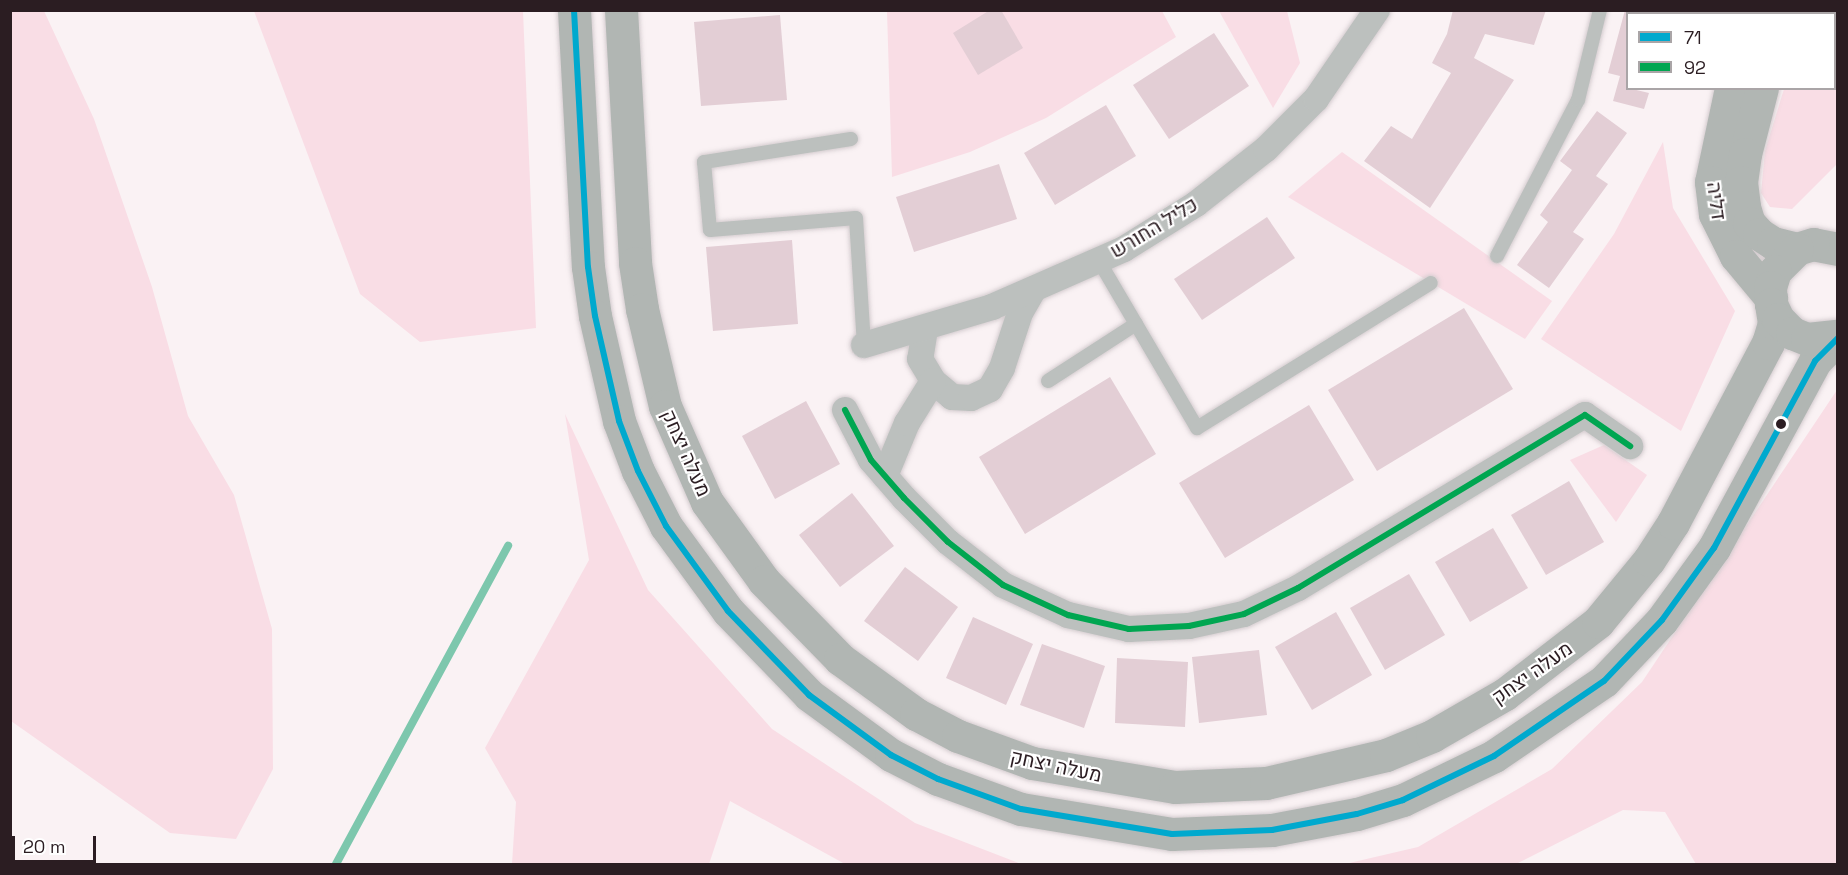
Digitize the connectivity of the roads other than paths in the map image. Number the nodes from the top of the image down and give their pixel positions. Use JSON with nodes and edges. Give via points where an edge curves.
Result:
{"nodes":[{"id":1,"x":574,"y":10,"type":"edge"},
{"id":2,"x":621,"y":10,"type":"edge"},
{"id":3,"x":1377,"y":10,"type":"edge"},
{"id":4,"x":1600,"y":10,"type":"edge"},
{"id":5,"x":1731,"y":90,"type":"edge"},
{"id":6,"x":1761,"y":90,"type":"edge"},
{"id":7,"x":851,"y":139,"type":"dead end"},
{"id":8,"x":1821,"y":244,"type":"edge"},
{"id":9,"x":1497,"y":256,"type":"dead end"},
{"id":10,"x":1099,"y":261,"type":"junction"},
{"id":11,"x":1431,"y":283,"type":"dead end"},
{"id":12,"x":1034,"y":289,"type":"junction"},
{"id":13,"x":1771,"y":301,"type":"junction"},
{"id":14,"x":1136,"y":324,"type":"junction"},
{"id":15,"x":925,"y":329,"type":"junction"},
{"id":16,"x":1838,"y":337,"type":"edge"},
{"id":17,"x":864,"y":345,"type":"joint"},
{"id":18,"x":933,"y":381,"type":"junction"},
{"id":19,"x":1048,"y":381,"type":"dead end"},
{"id":20,"x":845,"y":410,"type":"dead end"},
{"id":21,"x":1630,"y":446,"type":"dead end"},
{"id":22,"x":885,"y":476,"type":"junction"}],
"edges":[{"from":1,"to":16,"type":"street","via":[[588,267],[595,316],[619,421],[638,471],[666,526],[696,571],[762,651],[817,702],[891,755],[938,779],[1021,809],[1172,834],[1272,830],[1358,814],[1403,800],[1494,756],[1604,681],[1662,620],[1714,548],[1815,361]]},
{"from":2,"to":13,"type":"street","name":"מעלה יצחק","via":[[635,263],[644,320],[665,406],[707,502],[764,581],[840,659],[916,714],[958,736],[1032,763],[1175,787],[1266,783],[1346,768],[1386,755],[1432,736],[1505,694],[1598,622],[1649,560],[1673,523],[1768,343],[1774,323]]},
{"from":3,"to":10,"type":"street","name":"כליל החורש","via":[[1316,99],[1266,149],[1196,204]]},
{"from":4,"to":9,"type":"lane","via":[[1578,100]]},
{"from":5,"to":13,"type":"street","name":"דליה","via":[[1711,182],[1715,214],[1736,256]]},
{"from":6,"to":8,"type":"street","name":"דליה","via":[[1741,182],[1749,223],[1773,243]]},
{"from":7,"to":17,"type":"lane","via":[[704,162],[710,230],[856,218]]},
{"from":8,"to":13,"type":"street","name":"מעלה יצחק","via":[[1775,271]]},
{"from":10,"to":12,"type":"street","name":"כליל החורש"},
{"from":10,"to":14,"type":"lane"},
{"from":11,"to":14,"type":"lane","via":[[1197,428]]},
{"from":12,"to":15,"type":"street","name":"כליל החורש"},
{"from":12,"to":18,"type":"street","via":[[1020,313],[1002,368],[990,389],[970,398],[952,397]]},
{"from":13,"to":16,"type":"street","name":"דליה","via":[[1778,319],[1792,333],[1807,339]]},
{"from":14,"to":19,"type":"lane"},
{"from":15,"to":17,"type":"street","name":"כליל החורש"},
{"from":15,"to":18,"type":"street","via":[[920,359]]},
{"from":18,"to":22,"type":"street","via":[[907,423]]},
{"from":20,"to":22,"type":"street","via":[[871,460]]},
{"from":21,"to":22,"type":"street","via":[[1585,415],[1298,588],[1244,614],[1189,626],[1129,629],[1068,615],[1002,585],[948,542]]}]}
